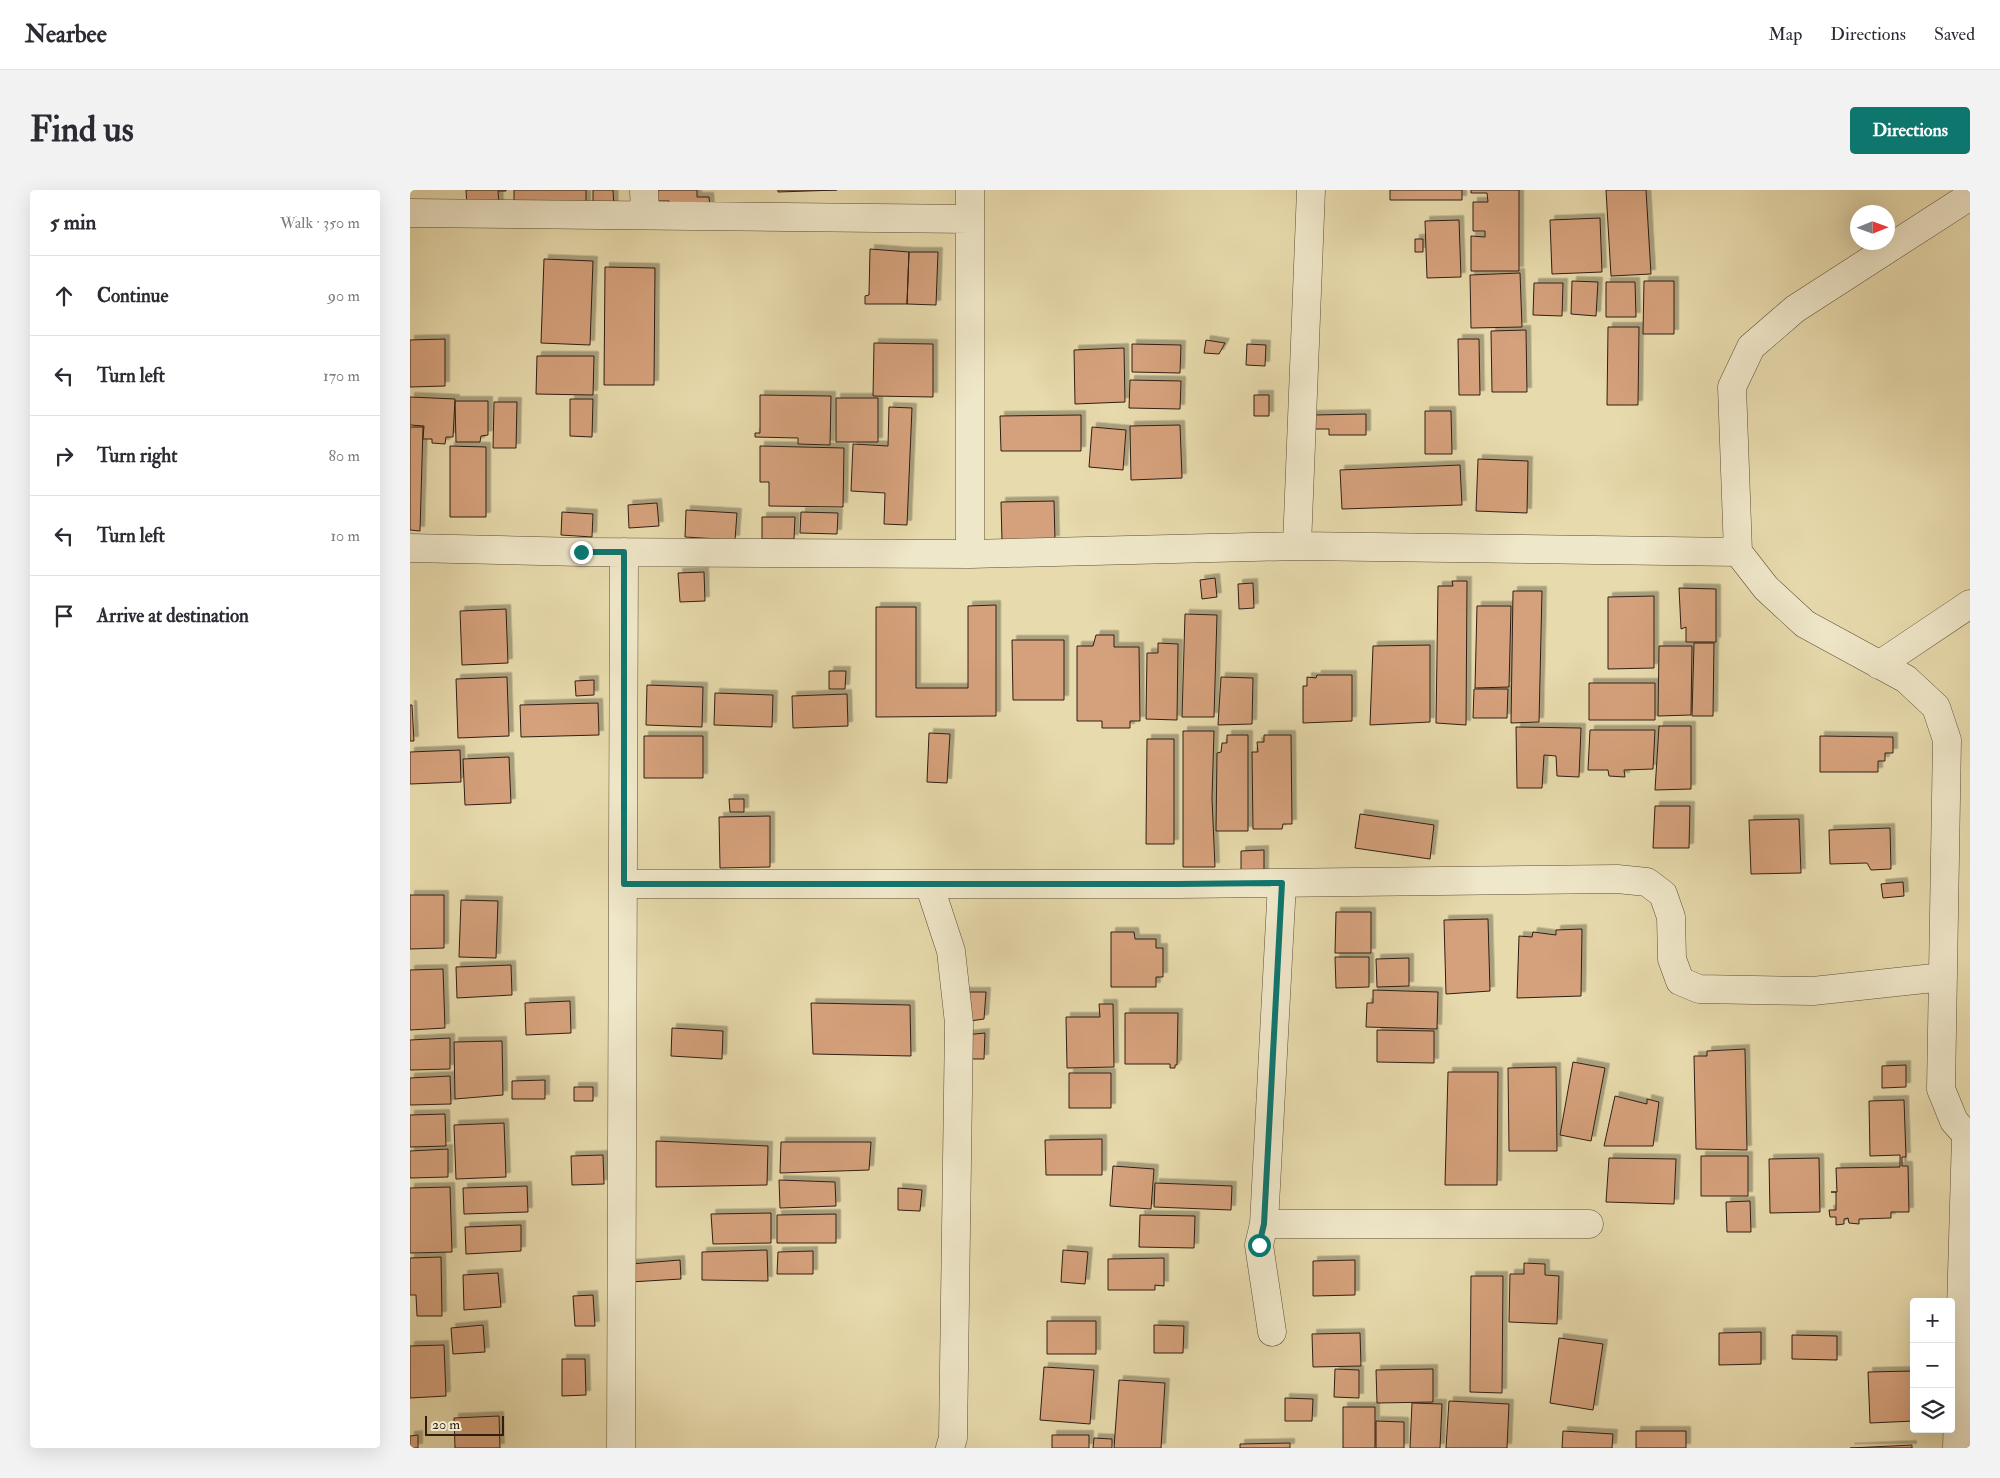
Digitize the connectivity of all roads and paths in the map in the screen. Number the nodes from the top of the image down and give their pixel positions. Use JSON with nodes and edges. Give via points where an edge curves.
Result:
{"nodes":[{"id":1,"x":970,"y":190,"type":"edge"},
{"id":2,"x":1311,"y":190,"type":"edge"},
{"id":3,"x":1970,"y":196,"type":"edge"},
{"id":4,"x":644,"y":203,"type":"edge"},
{"id":5,"x":410,"y":213,"type":"edge"},
{"id":6,"x":969,"y":219,"type":"junction"},
{"id":7,"x":1297,"y":546,"type":"junction"},
{"id":8,"x":410,"y":548,"type":"edge"},
{"id":9,"x":624,"y":552,"type":"junction"},
{"id":10,"x":1738,"y":552,"type":"junction"},
{"id":11,"x":970,"y":554,"type":"junction"},
{"id":12,"x":1969,"y":607,"type":"edge"},
{"id":13,"x":1879,"y":665,"type":"junction"},
{"id":14,"x":1282,"y":883,"type":"junction"},
{"id":15,"x":624,"y":884,"type":"junction"},
{"id":16,"x":929,"y":884,"type":"junction"},
{"id":17,"x":1943,"y":977,"type":"junction"},
{"id":18,"x":1968,"y":1138,"type":"edge"},
{"id":19,"x":1264,"y":1224,"type":"junction"},
{"id":20,"x":1589,"y":1224,"type":"dead end"},
{"id":21,"x":1272,"y":1332,"type":"dead end"},
{"id":22,"x":622,"y":1448,"type":"edge"},
{"id":23,"x":950,"y":1448,"type":"edge"},
{"id":24,"x":1957,"y":1448,"type":"edge"}],
"edges":[{"from":1,"to":6,"type":"street"},
{"from":2,"to":7,"type":"street"},
{"from":3,"to":10,"type":"street","via":[[1794,309],[1751,347],[1732,387]]},
{"from":4,"to":5,"type":"street"},
{"from":4,"to":6,"type":"street"},
{"from":6,"to":11,"type":"street"},
{"from":7,"to":10,"type":"street"},
{"from":7,"to":11,"type":"street"},
{"from":8,"to":9,"type":"street"},
{"from":9,"to":11,"type":"street"},
{"from":9,"to":15,"type":"street"},
{"from":10,"to":13,"type":"street","via":[[1766,588],[1805,624]]},
{"from":12,"to":13,"type":"street"},
{"from":13,"to":17,"type":"street","via":[[1906,680],[1936,707],[1947,740]]},
{"from":14,"to":16,"type":"street"},
{"from":14,"to":17,"type":"street","via":[[1617,879],[1647,882],[1663,894],[1671,917],[1672,959],[1680,981],[1699,990],[1812,990]]},
{"from":14,"to":19,"type":"street"},
{"from":15,"to":16,"type":"street"},
{"from":15,"to":22,"type":"street"},
{"from":16,"to":23,"type":"street","via":[[951,950],[959,1023],[953,1428]]},
{"from":17,"to":18,"type":"street","via":[[1941,1089],[1954,1121]]},
{"from":18,"to":24,"type":"street"},
{"from":19,"to":20,"type":"street"},
{"from":19,"to":21,"type":"street","via":[[1259,1245]]}]}
